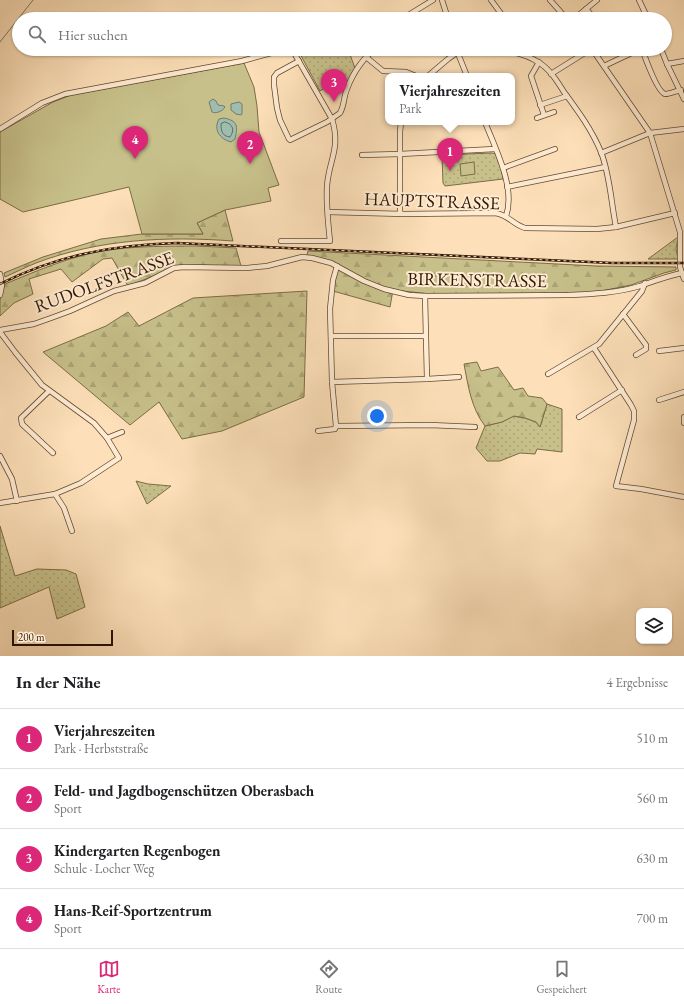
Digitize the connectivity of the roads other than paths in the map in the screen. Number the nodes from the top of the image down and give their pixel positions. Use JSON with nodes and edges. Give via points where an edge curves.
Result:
{"nodes":[{"id":1,"x":433,"y":0,"type":"edge"},
{"id":2,"x":442,"y":0,"type":"edge"},
{"id":3,"x":491,"y":0,"type":"edge"},
{"id":4,"x":550,"y":0,"type":"edge"},
{"id":5,"x":597,"y":0,"type":"edge"},
{"id":6,"x":639,"y":0,"type":"edge"},
{"id":7,"x":586,"y":9,"type":"junction"},
{"id":8,"x":417,"y":12,"type":"edge"},
{"id":9,"x":446,"y":12,"type":"edge"},
{"id":10,"x":500,"y":12,"type":"edge"},
{"id":11,"x":561,"y":12,"type":"edge"},
{"id":12,"x":582,"y":12,"type":"edge"},
{"id":13,"x":588,"y":12,"type":"edge"},
{"id":14,"x":645,"y":12,"type":"edge"},
{"id":15,"x":262,"y":56,"type":"edge"},
{"id":16,"x":296,"y":56,"type":"edge"},
{"id":17,"x":452,"y":56,"type":"edge"},
{"id":18,"x":461,"y":56,"type":"edge"},
{"id":19,"x":526,"y":56,"type":"edge"},
{"id":20,"x":580,"y":56,"type":"edge"},
{"id":21,"x":596,"y":56,"type":"edge"},
{"id":22,"x":626,"y":56,"type":"edge"},
{"id":23,"x":644,"y":56,"type":"edge"},
{"id":24,"x":664,"y":56,"type":"edge"},
{"id":25,"x":366,"y":57,"type":"joint"},
{"id":26,"x":299,"y":61,"type":"junction"},
{"id":27,"x":684,"y":61,"type":"edge"},
{"id":28,"x":539,"y":62,"type":"junction"},
{"id":29,"x":667,"y":64,"type":"junction"},
{"id":30,"x":604,"y":66,"type":"junction"},
{"id":31,"x":408,"y":73,"type":"edge"},
{"id":32,"x":432,"y":73,"type":"edge"},
{"id":33,"x":466,"y":73,"type":"edge"},
{"id":34,"x":551,"y":74,"type":"junction"},
{"id":35,"x":681,"y":90,"type":"junction"},
{"id":36,"x":567,"y":96,"type":"junction"},
{"id":37,"x":684,"y":99,"type":"edge"},
{"id":38,"x":540,"y":105,"type":"junction"},
{"id":39,"x":554,"y":112,"type":"dead end"},
{"id":40,"x":544,"y":116,"type":"junction"},
{"id":41,"x":537,"y":118,"type":"dead end"},
{"id":42,"x":332,"y":119,"type":"junction"},
{"id":43,"x":401,"y":125,"type":"edge"},
{"id":44,"x":486,"y":125,"type":"edge"},
{"id":45,"x":0,"y":129,"type":"edge"},
{"id":46,"x":684,"y":129,"type":"edge"},
{"id":47,"x":650,"y":133,"type":"junction"},
{"id":48,"x":495,"y":149,"type":"junction"},
{"id":49,"x":555,"y":149,"type":"dead end"},
{"id":50,"x":601,"y":153,"type":"junction"},
{"id":51,"x":400,"y":154,"type":"junction"},
{"id":52,"x":362,"y":155,"type":"dead end"},
{"id":53,"x":605,"y":167,"type":"junction"},
{"id":54,"x":503,"y":168,"type":"junction"},
{"id":55,"x":507,"y":187,"type":"junction"},
{"id":56,"x":328,"y":212,"type":"junction"},
{"id":57,"x":400,"y":213,"type":"junction"},
{"id":58,"x":675,"y":214,"type":"junction"},
{"id":59,"x":506,"y":216,"type":"junction"},
{"id":60,"x":616,"y":227,"type":"junction"},
{"id":61,"x":682,"y":239,"type":"edge"},
{"id":62,"x":281,"y":241,"type":"dead end"},
{"id":63,"x":337,"y":266,"type":"junction"},
{"id":64,"x":682,"y":273,"type":"junction"},
{"id":65,"x":0,"y":274,"type":"edge"},
{"id":66,"x":684,"y":279,"type":"edge"},
{"id":67,"x":645,"y":283,"type":"junction"},
{"id":68,"x":0,"y":295,"type":"edge"},
{"id":69,"x":425,"y":296,"type":"junction"},
{"id":70,"x":623,"y":314,"type":"junction"},
{"id":71,"x":0,"y":333,"type":"edge"},
{"id":72,"x":331,"y":336,"type":"junction"},
{"id":73,"x":425,"y":336,"type":"junction"},
{"id":74,"x":594,"y":348,"type":"junction"},
{"id":75,"x":684,"y":348,"type":"edge"},
{"id":76,"x":659,"y":351,"type":"dead end"},
{"id":77,"x":636,"y":355,"type":"dead end"},
{"id":78,"x":548,"y":374,"type":"dead end"},
{"id":79,"x":459,"y":377,"type":"dead end"},
{"id":80,"x":427,"y":379,"type":"junction"},
{"id":81,"x":332,"y":382,"type":"junction"},
{"id":82,"x":622,"y":390,"type":"junction"},
{"id":83,"x":49,"y":391,"type":"junction"},
{"id":84,"x":684,"y":392,"type":"edge"},
{"id":85,"x":659,"y":400,"type":"dead end"},
{"id":86,"x":579,"y":417,"type":"dead end"},
{"id":87,"x":684,"y":417,"type":"edge"},
{"id":88,"x":684,"y":423,"type":"edge"},
{"id":89,"x":336,"y":426,"type":"junction"},
{"id":90,"x":475,"y":427,"type":"dead end"},
{"id":91,"x":318,"y":431,"type":"dead end"},
{"id":92,"x":122,"y":432,"type":"dead end"},
{"id":93,"x":107,"y":438,"type":"junction"},
{"id":94,"x":53,"y":453,"type":"dead end"},
{"id":95,"x":0,"y":456,"type":"edge"},
{"id":96,"x":55,"y":494,"type":"junction"},
{"id":97,"x":684,"y":497,"type":"edge"},
{"id":98,"x":17,"y":501,"type":"junction"},
{"id":99,"x":0,"y":503,"type":"edge"},
{"id":100,"x":72,"y":531,"type":"dead end"}],
"edges":[{"from":1,"to":8,"type":"street"},
{"from":2,"to":9,"type":"street"},
{"from":3,"to":10,"type":"street"},
{"from":4,"to":11,"type":"street"},
{"from":5,"to":7,"type":"street"},
{"from":6,"to":14,"type":"street"},
{"from":7,"to":12,"type":"street"},
{"from":7,"to":13,"type":"street"},
{"from":15,"to":45,"type":"street","via":[[65,94],[42,103]]},
{"from":16,"to":26,"type":"street"},
{"from":17,"to":32,"type":"street"},
{"from":18,"to":33,"type":"street"},
{"from":19,"to":28,"type":"street"},
{"from":20,"to":34,"type":"street"},
{"from":21,"to":30,"type":"street"},
{"from":22,"to":30,"type":"street"},
{"from":23,"to":35,"type":"street","via":[[661,92],[665,94]]},
{"from":24,"to":29,"type":"street"},
{"from":25,"to":31,"type":"street","via":[[383,71]]},
{"from":25,"to":42,"type":"street","via":[[353,77],[342,111]]},
{"from":26,"to":42,"type":"street"},
{"from":26,"to":42,"type":"street","via":[[277,72],[274,77],[277,108],[289,139],[293,140]]},
{"from":27,"to":29,"type":"street"},
{"from":28,"to":34,"type":"street"},
{"from":28,"to":38,"type":"street","via":[[531,76]]},
{"from":29,"to":35,"type":"street"},
{"from":30,"to":47,"type":"street"},
{"from":34,"to":36,"type":"street"},
{"from":35,"to":37,"type":"street"},
{"from":36,"to":38,"type":"street"},
{"from":36,"to":50,"type":"street","via":[[591,131]]},
{"from":38,"to":40,"type":"street"},
{"from":39,"to":40,"type":"street"},
{"from":40,"to":41,"type":"street"},
{"from":42,"to":56,"type":"street","via":[[336,144],[328,181]]},
{"from":43,"to":51,"type":"street"},
{"from":44,"to":48,"type":"street"},
{"from":46,"to":47,"type":"street"},
{"from":47,"to":50,"type":"street"},
{"from":47,"to":58,"type":"street"},
{"from":48,"to":51,"type":"street"},
{"from":48,"to":54,"type":"street"},
{"from":49,"to":54,"type":"street"},
{"from":50,"to":53,"type":"street"},
{"from":51,"to":52,"type":"street"},
{"from":51,"to":57,"type":"street"},
{"from":53,"to":55,"type":"street"},
{"from":53,"to":60,"type":"street"},
{"from":54,"to":55,"type":"street"},
{"from":55,"to":59,"type":"street"},
{"from":56,"to":57,"type":"street","name":"HAUPTSTRASSE"},
{"from":56,"to":62,"type":"street","via":[[330,241]]},
{"from":57,"to":59,"type":"street","name":"HAUPTSTRASSE","via":[[494,213]]},
{"from":58,"to":60,"type":"street","name":"HAUPTSTRASSE"},
{"from":58,"to":61,"type":"street"},
{"from":59,"to":60,"type":"street","name":"HAUPTSTRASSE","via":[[520,226],[529,228],[583,230]]},
{"from":61,"to":64,"type":"street"},
{"from":63,"to":69,"type":"street","name":"BIRKENSTRASSE","via":[[384,289]]},
{"from":63,"to":71,"type":"street","name":"RUDOLFSTRASSE","via":[[302,257],[247,268],[174,268],[144,283],[114,291],[70,311]]},
{"from":63,"to":72,"type":"street","via":[[331,299]]},
{"from":64,"to":66,"type":"street"},
{"from":64,"to":67,"type":"street","name":"BIRKENSTRASSE"},
{"from":65,"to":68,"type":"street"},
{"from":67,"to":69,"type":"street","name":"BIRKENSTRASSE","via":[[624,289],[568,296]]},
{"from":67,"to":70,"type":"street","via":[[642,291]]},
{"from":69,"to":73,"type":"street"},
{"from":70,"to":74,"type":"street"},
{"from":70,"to":77,"type":"street","via":[[646,345],[646,349]]},
{"from":71,"to":83,"type":"street"},
{"from":72,"to":73,"type":"street"},
{"from":72,"to":81,"type":"street"},
{"from":73,"to":80,"type":"street"},
{"from":74,"to":78,"type":"street"},
{"from":74,"to":82,"type":"street"},
{"from":75,"to":76,"type":"street"},
{"from":79,"to":80,"type":"street"},
{"from":80,"to":81,"type":"street"},
{"from":81,"to":89,"type":"street"},
{"from":82,"to":86,"type":"street"},
{"from":82,"to":97,"type":"street","via":[[634,416],[616,486]]},
{"from":83,"to":93,"type":"street","via":[[94,423]]},
{"from":83,"to":94,"type":"street","via":[[21,418],[22,424]]},
{"from":84,"to":85,"type":"street"},
{"from":87,"to":88,"type":"street"},
{"from":89,"to":90,"type":"street"},
{"from":89,"to":91,"type":"street","via":[[335,429]]},
{"from":92,"to":93,"type":"street"},
{"from":93,"to":96,"type":"street","via":[[119,458],[81,483]]},
{"from":95,"to":98,"type":"street","via":[[12,479]]},
{"from":96,"to":98,"type":"street"},
{"from":96,"to":100,"type":"street","via":[[64,508]]},
{"from":98,"to":99,"type":"street"}]}
